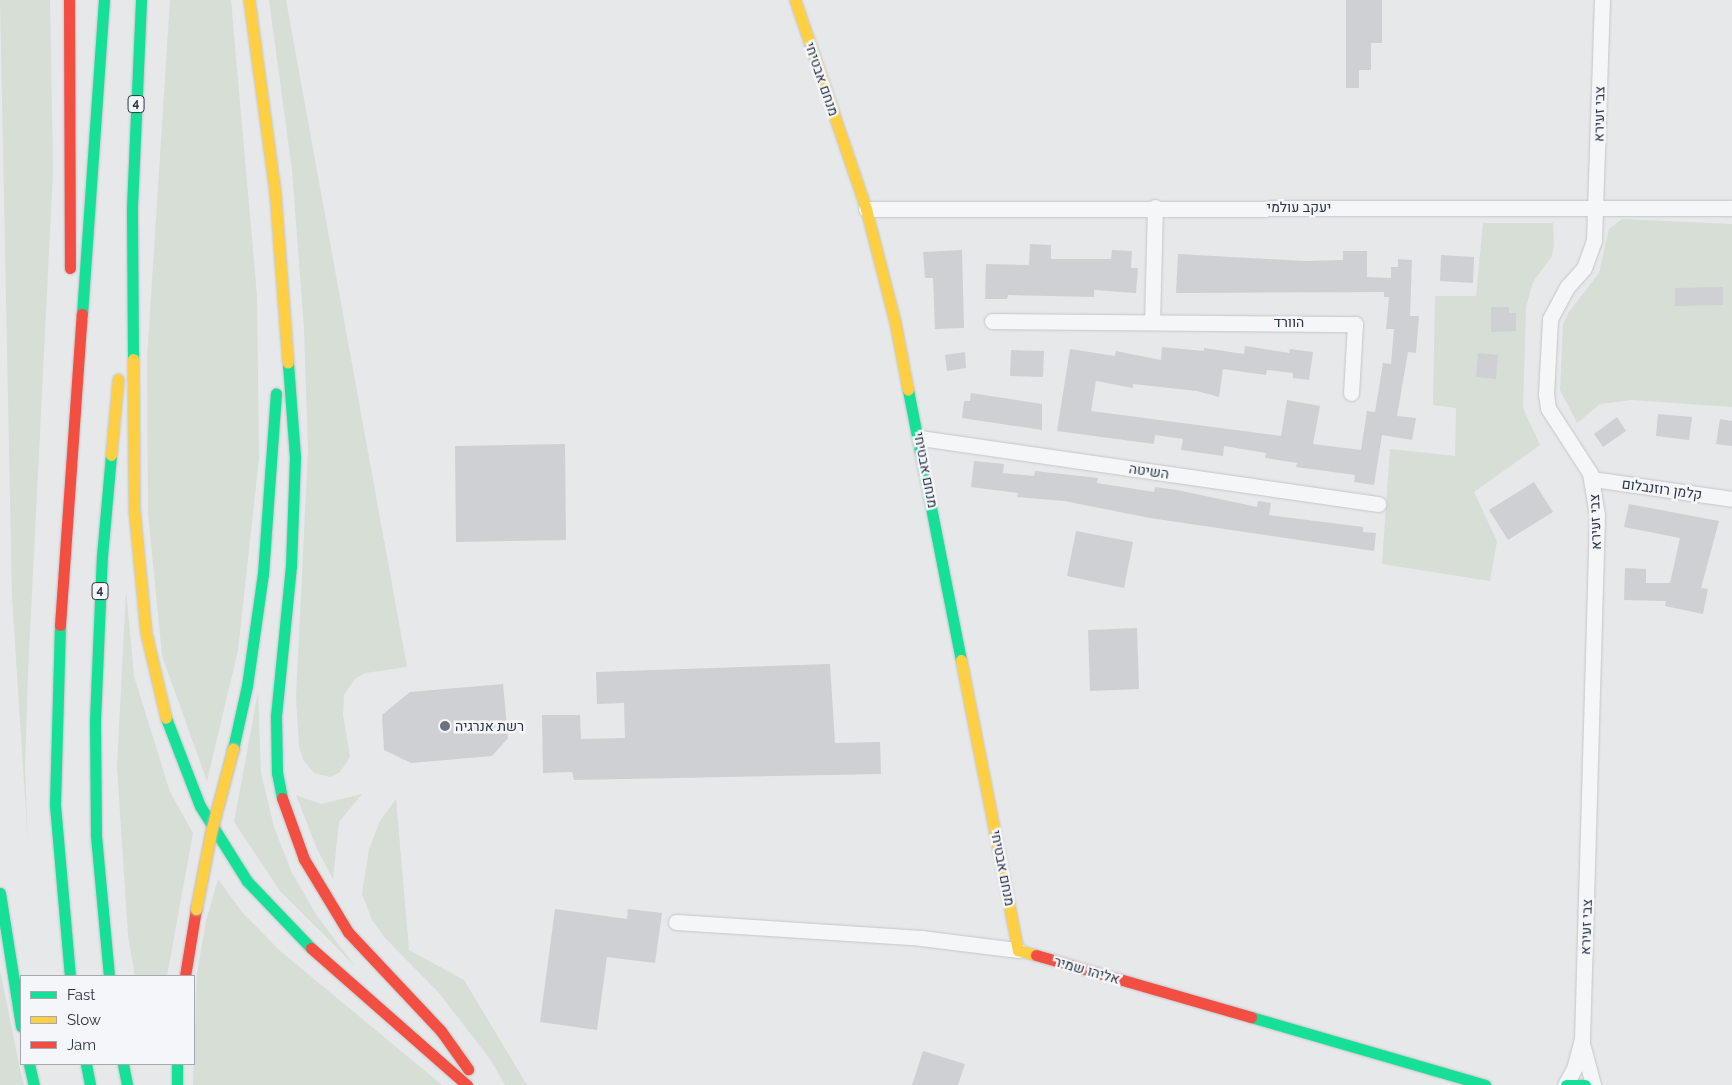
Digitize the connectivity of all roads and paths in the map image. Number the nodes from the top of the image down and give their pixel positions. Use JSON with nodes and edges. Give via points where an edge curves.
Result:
{"nodes":[{"id":1,"x":69,"y":0,"type":"edge"},
{"id":2,"x":104,"y":0,"type":"edge"},
{"id":3,"x":141,"y":0,"type":"edge"},
{"id":4,"x":249,"y":0,"type":"edge"},
{"id":5,"x":795,"y":0,"type":"edge"},
{"id":6,"x":1602,"y":0,"type":"edge"},
{"id":7,"x":132,"y":207,"type":"junction"},
{"id":8,"x":1155,"y":207,"type":"junction"},
{"id":9,"x":1596,"y":207,"type":"junction"},
{"id":10,"x":1732,"y":208,"type":"edge"},
{"id":11,"x":866,"y":209,"type":"junction"},
{"id":12,"x":280,"y":252,"type":"junction"},
{"id":13,"x":70,"y":282,"type":"dead end"},
{"id":14,"x":70,"y":312,"type":"dead end"},
{"id":15,"x":992,"y":321,"type":"dead end"},
{"id":16,"x":1152,"y":322,"type":"junction"},
{"id":17,"x":1351,"y":394,"type":"dead end"},
{"id":18,"x":920,"y":438,"type":"junction"},
{"id":19,"x":1592,"y":479,"type":"junction"},
{"id":20,"x":70,"y":482,"type":"junction"},
{"id":21,"x":1732,"y":500,"type":"edge"},
{"id":22,"x":1378,"y":504,"type":"dead end"},
{"id":23,"x":0,"y":893,"type":"edge"},
{"id":24,"x":676,"y":922,"type":"dead end"},
{"id":25,"x":1018,"y":950,"type":"junction"},
{"id":26,"x":70,"y":975,"type":"edge"},
{"id":27,"x":109,"y":975,"type":"edge"},
{"id":28,"x":185,"y":975,"type":"edge"},
{"id":29,"x":20,"y":1020,"type":"edge"},
{"id":30,"x":1582,"y":1040,"type":"junction"},
{"id":31,"x":29,"y":1065,"type":"edge"},
{"id":32,"x":86,"y":1065,"type":"edge"},
{"id":33,"x":123,"y":1065,"type":"edge"},
{"id":34,"x":177,"y":1065,"type":"edge"},
{"id":35,"x":34,"y":1085,"type":"edge"},
{"id":36,"x":90,"y":1085,"type":"edge"},
{"id":37,"x":127,"y":1085,"type":"edge"},
{"id":38,"x":177,"y":1085,"type":"edge"},
{"id":39,"x":468,"y":1085,"type":"edge"},
{"id":40,"x":479,"y":1085,"type":"edge"},
{"id":41,"x":1485,"y":1085,"type":"edge"},
{"id":42,"x":1565,"y":1085,"type":"edge"},
{"id":43,"x":1585,"y":1085,"type":"edge"},
{"id":44,"x":1593,"y":1085,"type":"edge"}],
"edges":[{"from":1,"to":13,"type":"main road"},
{"from":2,"to":20,"type":"main road"},
{"from":3,"to":7,"type":"main road","number":"4"},
{"from":4,"to":12,"type":"main road"},
{"from":5,"to":11,"type":"main road","name":"מנחם אבטיחי"},
{"from":6,"to":9,"type":"street","name":"צבי זעירא"},
{"from":7,"to":27,"type":"main road","number":"4","via":[[102,556],[95,721],[96,835]]},
{"from":7,"to":39,"type":"main road","via":[[134,509],[148,641],[169,731],[200,806],[227,853],[273,911]]},
{"from":8,"to":9,"type":"street","name":"יעקב עולמי"},
{"from":8,"to":11,"type":"street","name":"יעקב עולמי"},
{"from":8,"to":16,"type":"street"},
{"from":9,"to":10,"type":"street","name":"יעקב עולמי"},
{"from":9,"to":19,"type":"street","name":"צבי זעירא","via":[[1590,257],[1567,287],[1550,319],[1546,394],[1548,408]]},
{"from":11,"to":18,"type":"main road","name":"מנחם אבטיחי"},
{"from":12,"to":28,"type":"main road","bridge":true,"via":[[281,306],[269,510],[253,647],[233,749],[211,832]]},
{"from":12,"to":40,"type":"main road","via":[[295,457],[290,566],[276,716],[277,773],[284,806],[304,859],[330,907],[348,932],[441,1031]]},
{"from":14,"to":20,"type":"main road"},
{"from":15,"to":16,"type":"street","name":"הוורד"},
{"from":16,"to":17,"type":"street","name":"הוורד","via":[[1355,324]]},
{"from":18,"to":22,"type":"street","name":"השיטה"},
{"from":18,"to":25,"type":"main road","name":"מנחם אבטיחי"},
{"from":19,"to":21,"type":"street","name":"קלמן רוזנבלום"},
{"from":19,"to":30,"type":"street","name":"צבי זעירא","via":[[1597,515]]},
{"from":20,"to":26,"type":"main road","via":[[56,678],[55,752],[60,876]]},
{"from":23,"to":29,"type":"main road"},
{"from":24,"to":25,"type":"street","name":"אליהו שמיר","via":[[921,938]]},
{"from":25,"to":41,"type":"main road","name":"אליהו שמיר"},
{"from":30,"to":42,"type":"street","name":"צבי זעירא","via":[[1574,1069]]},
{"from":30,"to":44,"type":"street","name":"צבי זעירא"},
{"from":31,"to":35,"type":"main road"},
{"from":32,"to":36,"type":"main road"},
{"from":33,"to":37,"type":"main road"},
{"from":34,"to":38,"type":"main road"},
{"from":42,"to":43,"type":"main road"}]}
